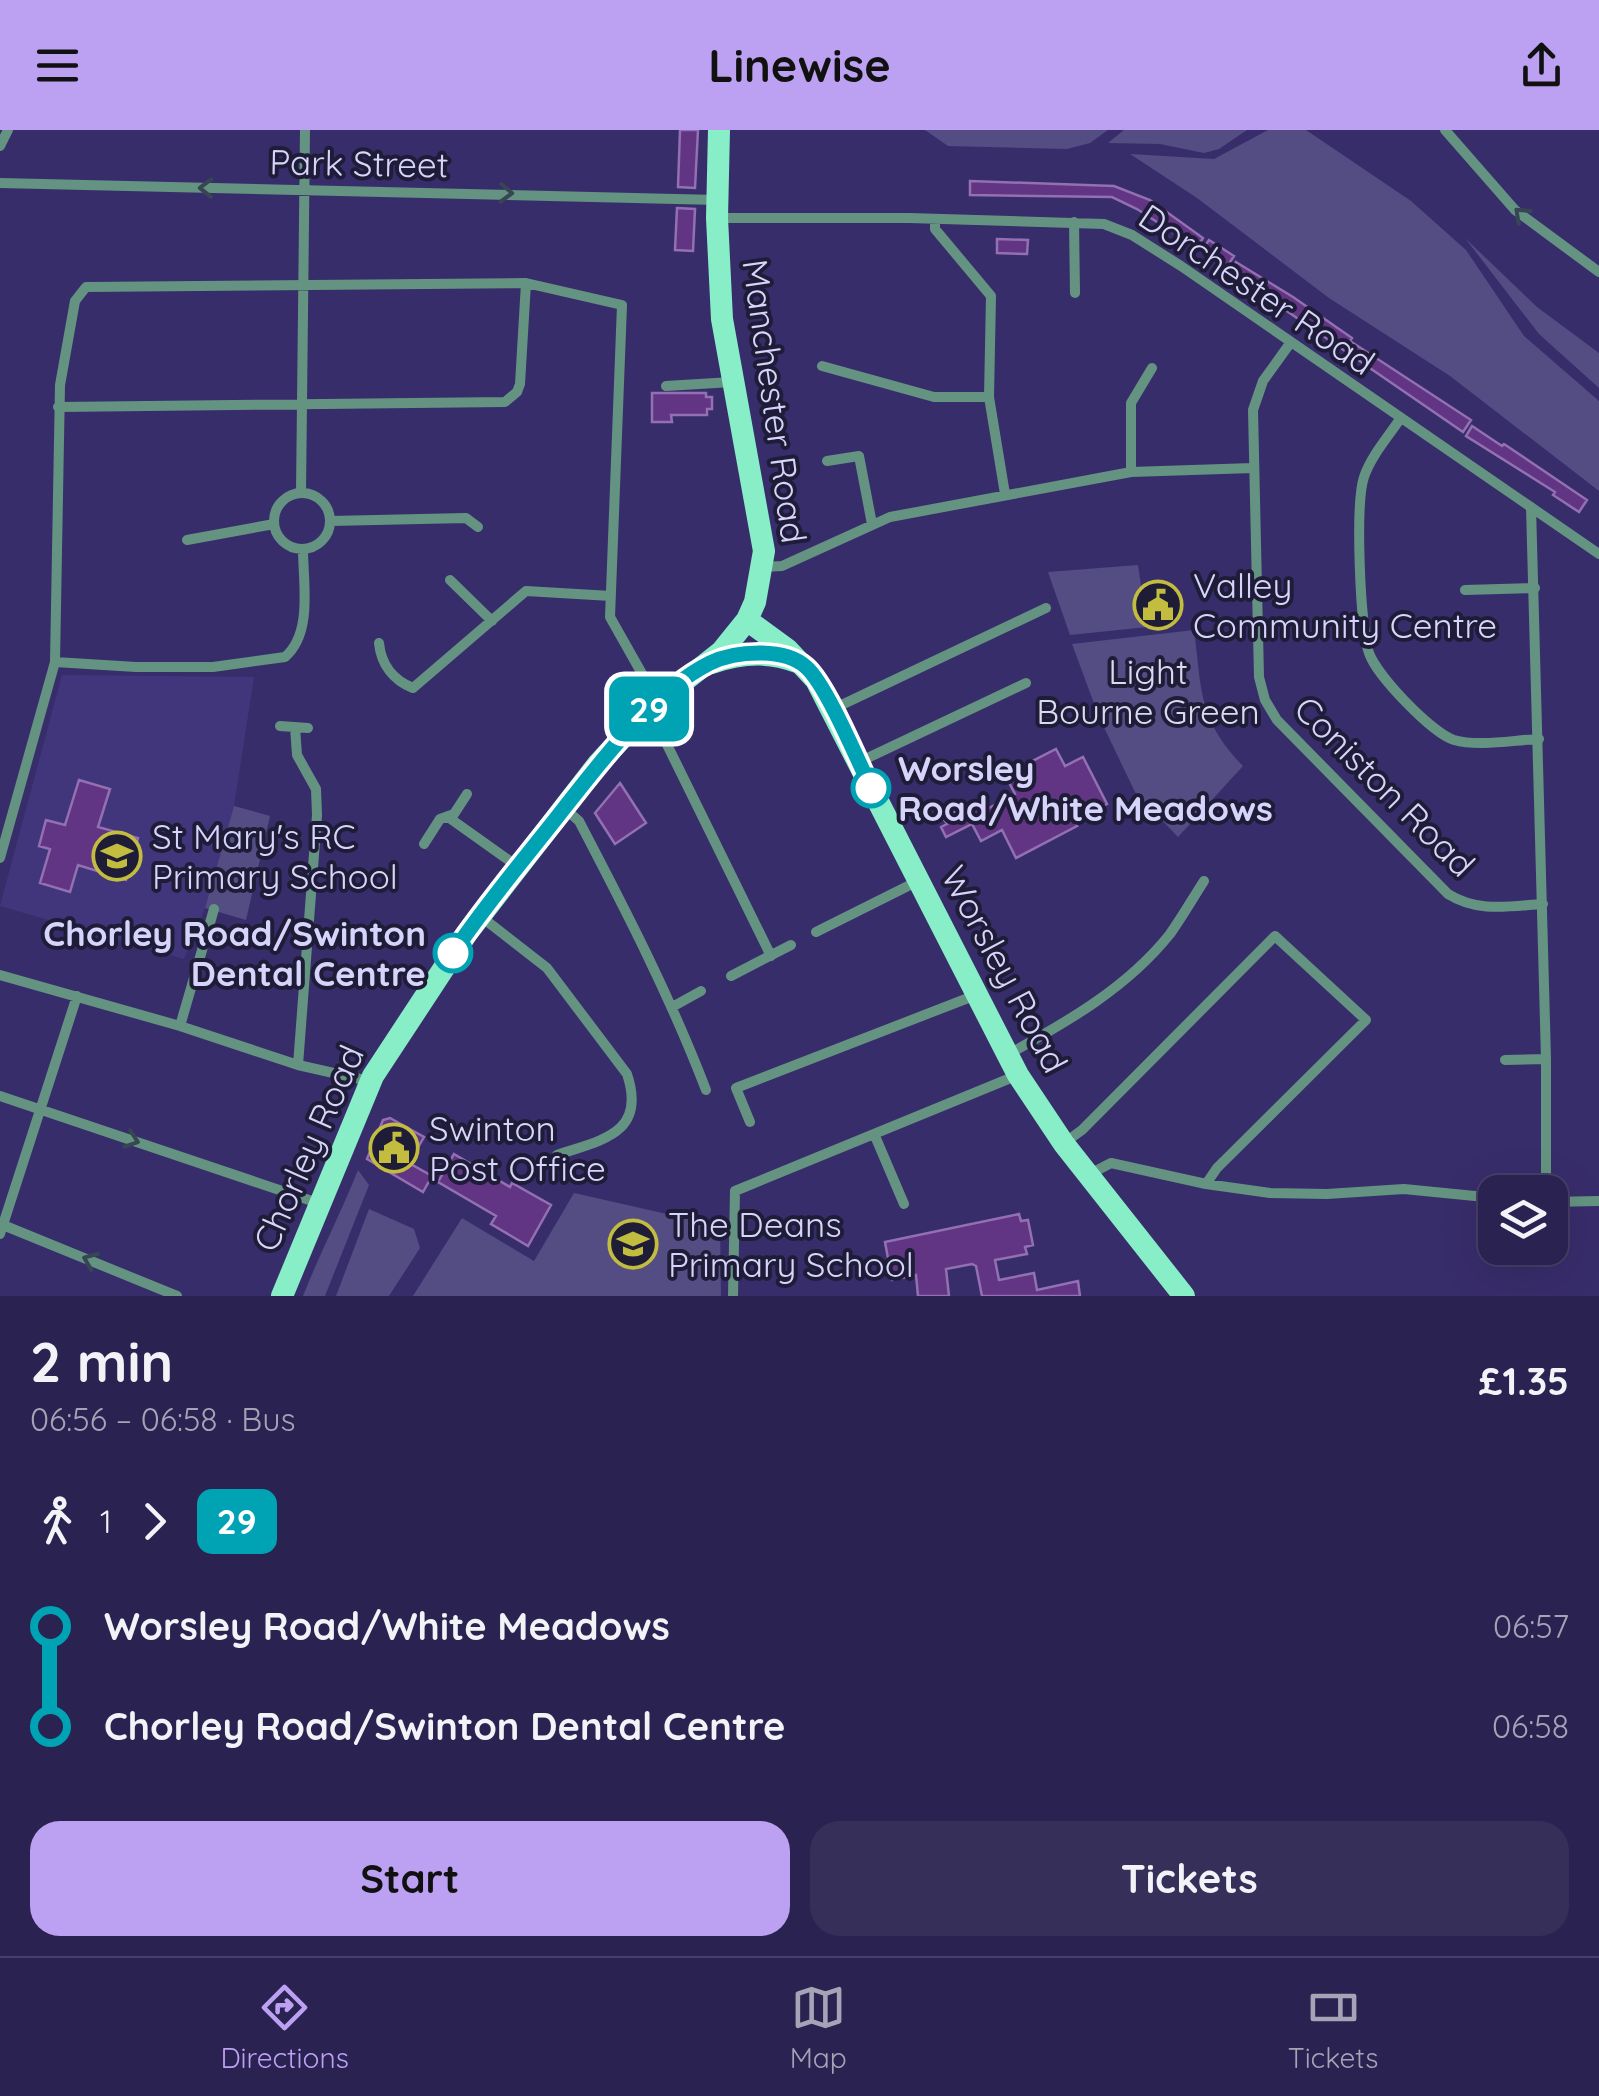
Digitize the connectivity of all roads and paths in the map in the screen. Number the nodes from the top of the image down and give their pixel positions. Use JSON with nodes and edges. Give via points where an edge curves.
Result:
{"nodes":[{"id":1,"x":8,"y":130,"type":"edge"},
{"id":2,"x":304,"y":130,"type":"edge"},
{"id":3,"x":719,"y":130,"type":"edge"},
{"id":4,"x":1446,"y":130,"type":"edge"},
{"id":5,"x":0,"y":146,"type":"edge"},
{"id":6,"x":0,"y":183,"type":"edge"},
{"id":7,"x":303,"y":189,"type":"junction"},
{"id":8,"x":718,"y":209,"type":"junction"},
{"id":9,"x":935,"y":219,"type":"junction"},
{"id":10,"x":1074,"y":222,"type":"junction"},
{"id":11,"x":1599,"y":272,"type":"edge"},
{"id":12,"x":526,"y":283,"type":"junction"},
{"id":13,"x":302,"y":285,"type":"junction"},
{"id":14,"x":1075,"y":293,"type":"dead end"},
{"id":15,"x":1291,"y":342,"type":"junction"},
{"id":16,"x":822,"y":366,"type":"dead end"},
{"id":17,"x":1152,"y":368,"type":"dead end"},
{"id":18,"x":732,"y":382,"type":"junction"},
{"id":19,"x":666,"y":386,"type":"dead end"},
{"id":20,"x":989,"y":398,"type":"junction"},
{"id":21,"x":300,"y":404,"type":"junction"},
{"id":22,"x":58,"y":407,"type":"junction"},
{"id":23,"x":1400,"y":418,"type":"junction"},
{"id":24,"x":826,"y":461,"type":"dead end"},
{"id":25,"x":1253,"y":468,"type":"junction"},
{"id":26,"x":1130,"y":472,"type":"junction"},
{"id":27,"x":301,"y":493,"type":"junction"},
{"id":28,"x":1005,"y":494,"type":"junction"},
{"id":29,"x":1531,"y":507,"type":"junction"},
{"id":30,"x":330,"y":521,"type":"junction"},
{"id":31,"x":274,"y":524,"type":"junction"},
{"id":32,"x":872,"y":524,"type":"junction"},
{"id":33,"x":478,"y":527,"type":"dead end"},
{"id":34,"x":187,"y":540,"type":"dead end"},
{"id":35,"x":303,"y":549,"type":"junction"},
{"id":36,"x":1599,"y":554,"type":"edge"},
{"id":37,"x":762,"y":566,"type":"junction"},
{"id":38,"x":450,"y":580,"type":"dead end"},
{"id":39,"x":1535,"y":588,"type":"junction"},
{"id":40,"x":1464,"y":590,"type":"dead end"},
{"id":41,"x":611,"y":596,"type":"junction"},
{"id":42,"x":1046,"y":608,"type":"dead end"},
{"id":43,"x":748,"y":620,"type":"junction"},
{"id":44,"x":492,"y":621,"type":"junction"},
{"id":45,"x":379,"y":642,"type":"dead end"},
{"id":46,"x":55,"y":662,"type":"junction"},
{"id":47,"x":708,"y":664,"type":"junction"},
{"id":48,"x":806,"y":666,"type":"junction"},
{"id":49,"x":1026,"y":683,"type":"dead end"},
{"id":50,"x":654,"y":705,"type":"junction"},
{"id":51,"x":832,"y":710,"type":"junction"},
{"id":52,"x":280,"y":726,"type":"dead end"},
{"id":53,"x":295,"y":727,"type":"junction"},
{"id":54,"x":308,"y":728,"type":"dead end"},
{"id":55,"x":1539,"y":739,"type":"junction"},
{"id":56,"x":858,"y":762,"type":"junction"},
{"id":57,"x":467,"y":794,"type":"dead end"},
{"id":58,"x":564,"y":808,"type":"junction"},
{"id":59,"x":448,"y":818,"type":"junction"},
{"id":60,"x":424,"y":844,"type":"dead end"},
{"id":61,"x":0,"y":858,"type":"edge"},
{"id":62,"x":518,"y":866,"type":"junction"},
{"id":63,"x":919,"y":880,"type":"junction"},
{"id":64,"x":1204,"y":881,"type":"dead end"},
{"id":65,"x":1542,"y":904,"type":"junction"},
{"id":66,"x":214,"y":909,"type":"dead end"},
{"id":67,"x":479,"y":915,"type":"junction"},
{"id":68,"x":816,"y":932,"type":"dead end"},
{"id":69,"x":792,"y":945,"type":"dead end"},
{"id":70,"x":770,"y":956,"type":"junction"},
{"id":71,"x":0,"y":976,"type":"edge"},
{"id":72,"x":731,"y":976,"type":"dead end"},
{"id":73,"x":701,"y":991,"type":"dead end"},
{"id":74,"x":976,"y":994,"type":"junction"},
{"id":75,"x":77,"y":996,"type":"junction"},
{"id":76,"x":674,"y":1006,"type":"junction"},
{"id":77,"x":180,"y":1026,"type":"junction"},
{"id":78,"x":1546,"y":1059,"type":"junction"},
{"id":79,"x":1505,"y":1060,"type":"dead end"},
{"id":80,"x":298,"y":1065,"type":"junction"},
{"id":81,"x":1013,"y":1065,"type":"junction"},
{"id":82,"x":370,"y":1081,"type":"junction"},
{"id":83,"x":706,"y":1090,"type":"dead end"},
{"id":84,"x":0,"y":1096,"type":"edge"},
{"id":85,"x":39,"y":1109,"type":"junction"},
{"id":86,"x":750,"y":1122,"type":"dead end"},
{"id":87,"x":875,"y":1136,"type":"junction"},
{"id":88,"x":1064,"y":1144,"type":"junction"},
{"id":89,"x":556,"y":1155,"type":"dead end"},
{"id":90,"x":1546,"y":1175,"type":"edge"},
{"id":91,"x":1088,"y":1176,"type":"junction"},
{"id":92,"x":1206,"y":1184,"type":"junction"},
{"id":93,"x":1478,"y":1196,"type":"edge"},
{"id":94,"x":1599,"y":1201,"type":"edge"},
{"id":95,"x":1568,"y":1202,"type":"edge"},
{"id":96,"x":319,"y":1203,"type":"junction"},
{"id":97,"x":904,"y":1204,"type":"dead end"},
{"id":98,"x":2,"y":1221,"type":"edge"},
{"id":99,"x":177,"y":1296,"type":"edge"},
{"id":100,"x":282,"y":1296,"type":"edge"},
{"id":101,"x":733,"y":1296,"type":"edge"},
{"id":102,"x":1184,"y":1296,"type":"edge"}],
"edges":[{"from":1,"to":5,"type":"street"},
{"from":2,"to":7,"type":"street"},
{"from":3,"to":8,"type":"main road","name":"Manchester Road"},
{"from":11,"to":4,"type":"street","one_way":true,"via":[[1515,210]]},
{"from":7,"to":6,"type":"street","name":"Park Street","one_way":true},
{"from":7,"to":8,"type":"street","name":"Park Street","one_way":true},
{"from":7,"to":13,"type":"street"},
{"from":8,"to":9,"type":"street","name":"Dorchester Road"},
{"from":8,"to":18,"type":"main road","name":"Manchester Road"},
{"from":9,"to":10,"type":"street","name":"Dorchester Road"},
{"from":9,"to":20,"type":"street","via":[[935,229],[991,296]]},
{"from":10,"to":14,"type":"street"},
{"from":10,"to":15,"type":"street","name":"Dorchester Road","via":[[1132,235]]},
{"from":12,"to":13,"type":"street"},
{"from":12,"to":21,"type":"street","via":[[520,384],[506,402]]},
{"from":12,"to":41,"type":"street","via":[[622,305]]},
{"from":13,"to":21,"type":"street"},
{"from":13,"to":22,"type":"street","via":[[86,287],[68,329]]},
{"from":15,"to":23,"type":"street","name":"Dorchester Road"},
{"from":15,"to":25,"type":"street","name":"Coniston Road","via":[[1255,400]]},
{"from":16,"to":20,"type":"street","via":[[934,397]]},
{"from":17,"to":26,"type":"street","via":[[1131,402]]},
{"from":18,"to":19,"type":"street"},
{"from":18,"to":37,"type":"main road","name":"Manchester Road","via":[[762,534]]},
{"from":20,"to":28,"type":"street"},
{"from":21,"to":22,"type":"street"},
{"from":21,"to":27,"type":"street"},
{"from":22,"to":46,"type":"street"},
{"from":23,"to":29,"type":"street","name":"Dorchester Road"},
{"from":23,"to":55,"type":"street","via":[[1362,487],[1365,628],[1372,660],[1446,736],[1467,742]]},
{"from":24,"to":32,"type":"street","via":[[860,456]]},
{"from":25,"to":26,"type":"street"},
{"from":25,"to":65,"type":"street","name":"Coniston Road","via":[[1259,677],[1270,711],[1448,894],[1484,908]]},
{"from":26,"to":28,"type":"street"},
{"from":27,"to":30,"type":"street","via":[[324,504]]},
{"from":27,"to":31,"type":"street","via":[[284,499]]},
{"from":28,"to":32,"type":"street"},
{"from":29,"to":36,"type":"street","name":"Dorchester Road"},
{"from":29,"to":39,"type":"street"},
{"from":30,"to":33,"type":"street","via":[[466,518]]},
{"from":30,"to":35,"type":"street","via":[[325,537]]},
{"from":31,"to":34,"type":"street"},
{"from":31,"to":35,"type":"street","via":[[287,545]]},
{"from":32,"to":37,"type":"street","via":[[782,566]]},
{"from":35,"to":46,"type":"street","via":[[302,626],[285,657],[212,667]]},
{"from":37,"to":43,"type":"main road","name":"Manchester Road"},
{"from":38,"to":44,"type":"street"},
{"from":39,"to":40,"type":"street"},
{"from":39,"to":55,"type":"street"},
{"from":41,"to":44,"type":"street","via":[[526,592]]},
{"from":41,"to":50,"type":"street","via":[[610,617]]},
{"from":42,"to":51,"type":"street"},
{"from":43,"to":47,"type":"main road","name":"Chorley Road"},
{"from":43,"to":48,"type":"main road","name":"Worsley Road"},
{"from":44,"to":45,"type":"street","via":[[413,688],[384,663]]},
{"from":46,"to":61,"type":"street"},
{"from":47,"to":48,"type":"main road","via":[[760,654]]},
{"from":47,"to":50,"type":"main road","name":"Chorley Road"},
{"from":48,"to":51,"type":"main road","name":"Worsley Road"},
{"from":49,"to":56,"type":"street"},
{"from":50,"to":58,"type":"main road","name":"Chorley Road"},
{"from":50,"to":70,"type":"street"},
{"from":51,"to":56,"type":"main road","name":"Worsley Road"},
{"from":52,"to":53,"type":"street"},
{"from":53,"to":54,"type":"street"},
{"from":53,"to":80,"type":"street","via":[[294,744],[313,779],[317,809]]},
{"from":55,"to":65,"type":"street"},
{"from":56,"to":63,"type":"main road","name":"Worsley Road"},
{"from":57,"to":59,"type":"street"},
{"from":58,"to":62,"type":"main road","name":"Chorley Road"},
{"from":58,"to":76,"type":"street","via":[[579,820]]},
{"from":59,"to":60,"type":"street","via":[[440,819]]},
{"from":59,"to":62,"type":"street"},
{"from":62,"to":67,"type":"main road","name":"Chorley Road"},
{"from":63,"to":68,"type":"street"},
{"from":63,"to":74,"type":"main road","name":"Worsley Road"},
{"from":64,"to":81,"type":"street","via":[[1169,934],[1114,989]]},
{"from":65,"to":78,"type":"street"},
{"from":66,"to":77,"type":"street"},
{"from":67,"to":82,"type":"main road","name":"Chorley Road"},
{"from":67,"to":89,"type":"street","via":[[546,968],[632,1089],[629,1119],[613,1136]]},
{"from":69,"to":70,"type":"street"},
{"from":70,"to":72,"type":"street"},
{"from":71,"to":75,"type":"street"},
{"from":73,"to":76,"type":"street"},
{"from":74,"to":81,"type":"main road","name":"Worsley Road"},
{"from":74,"to":86,"type":"street","via":[[736,1088]]},
{"from":75,"to":77,"type":"street"},
{"from":75,"to":85,"type":"street"},
{"from":76,"to":83,"type":"street"},
{"from":77,"to":80,"type":"street"},
{"from":78,"to":79,"type":"street"},
{"from":78,"to":90,"type":"street"},
{"from":80,"to":82,"type":"street"},
{"from":81,"to":87,"type":"street"},
{"from":81,"to":88,"type":"main road","name":"Worsley Road"},
{"from":82,"to":96,"type":"main road","name":"Chorley Road"},
{"from":84,"to":85,"type":"street"},
{"from":85,"to":96,"type":"street","one_way":true},
{"from":85,"to":98,"type":"street"},
{"from":87,"to":97,"type":"street"},
{"from":87,"to":101,"type":"street","via":[[735,1190]]},
{"from":88,"to":91,"type":"main road","name":"Worsley Road"},
{"from":88,"to":92,"type":"street","via":[[1275,936],[1366,1020]]},
{"from":91,"to":92,"type":"street","via":[[1111,1163]]},
{"from":91,"to":102,"type":"main road","name":"Worsley Road"},
{"from":92,"to":93,"type":"street","via":[[1290,1195],[1404,1189]]},
{"from":94,"to":95,"type":"street"},
{"from":96,"to":100,"type":"main road","name":"Chorley Road"},
{"from":99,"to":98,"type":"street","one_way":true}]}
